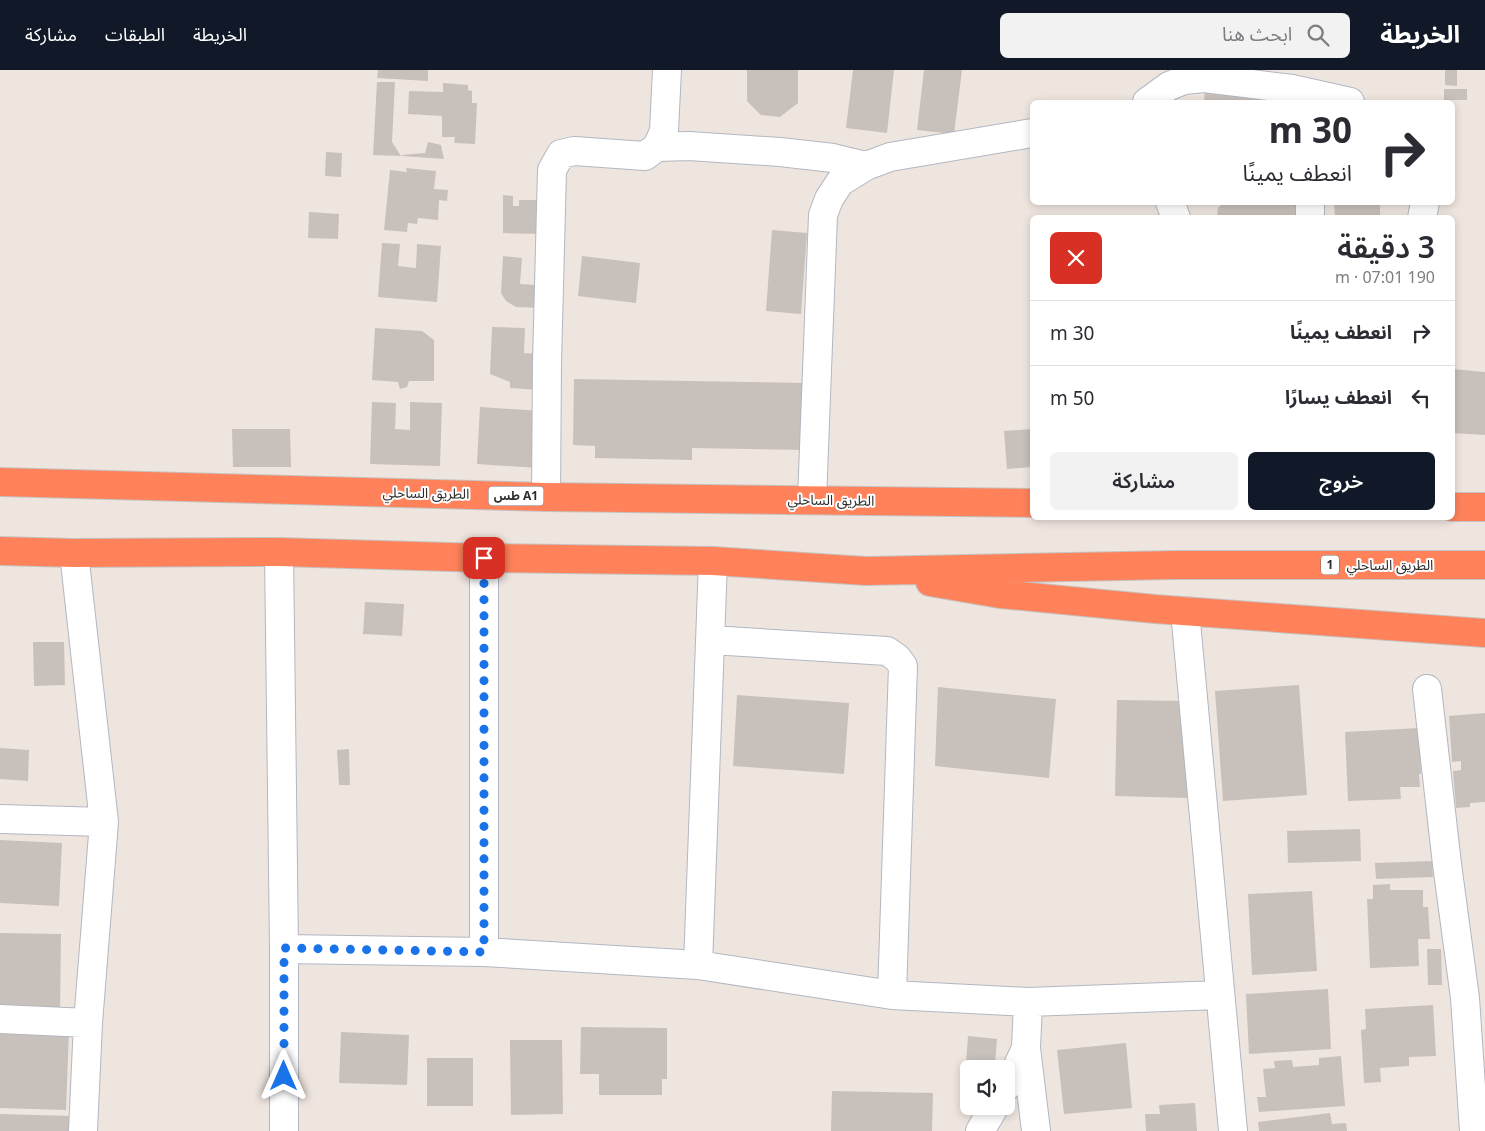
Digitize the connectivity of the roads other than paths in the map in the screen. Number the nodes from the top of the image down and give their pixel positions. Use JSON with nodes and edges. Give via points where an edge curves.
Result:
{"nodes":[{"id":1,"x":667,"y":70,"type":"edge"},
{"id":2,"x":1150,"y":100,"type":"edge"},
{"id":3,"x":1341,"y":100,"type":"edge"},
{"id":4,"x":1030,"y":133,"type":"edge"},
{"id":5,"x":657,"y":147,"type":"junction"},
{"id":6,"x":866,"y":166,"type":"junction"},
{"id":7,"x":0,"y":482,"type":"edge"},
{"id":8,"x":546,"y":496,"type":"junction"},
{"id":9,"x":812,"y":500,"type":"junction"},
{"id":10,"x":1030,"y":503,"type":"edge"},
{"id":11,"x":1455,"y":507,"type":"edge"},
{"id":12,"x":1485,"y":507,"type":"edge"},
{"id":13,"x":0,"y":551,"type":"edge"},
{"id":14,"x":278,"y":552,"type":"junction"},
{"id":15,"x":74,"y":553,"type":"junction"},
{"id":16,"x":484,"y":558,"type":"junction"},
{"id":17,"x":713,"y":561,"type":"junction"},
{"id":18,"x":1485,"y":565,"type":"edge"},
{"id":19,"x":866,"y":571,"type":"junction"},
{"id":20,"x":1185,"y":611,"type":"junction"},
{"id":21,"x":1485,"y":633,"type":"edge"},
{"id":22,"x":711,"y":640,"type":"junction"},
{"id":23,"x":1427,"y":689,"type":"dead end"},
{"id":24,"x":0,"y":819,"type":"edge"},
{"id":25,"x":104,"y":822,"type":"junction"},
{"id":26,"x":284,"y":948,"type":"junction"},
{"id":27,"x":484,"y":952,"type":"junction"},
{"id":28,"x":698,"y":965,"type":"junction"},
{"id":29,"x":892,"y":995,"type":"junction"},
{"id":30,"x":1220,"y":995,"type":"junction"},
{"id":31,"x":1028,"y":1002,"type":"junction"},
{"id":32,"x":0,"y":1019,"type":"edge"},
{"id":33,"x":88,"y":1023,"type":"junction"},
{"id":34,"x":1026,"y":1048,"type":"junction"},
{"id":35,"x":1015,"y":1072,"type":"edge"},
{"id":36,"x":990,"y":1115,"type":"edge"},
{"id":37,"x":83,"y":1131,"type":"edge"},
{"id":38,"x":284,"y":1131,"type":"edge"},
{"id":39,"x":980,"y":1131,"type":"edge"},
{"id":40,"x":1036,"y":1131,"type":"edge"},
{"id":41,"x":1233,"y":1131,"type":"edge"},
{"id":42,"x":1474,"y":1131,"type":"edge"}],
"edges":[{"from":1,"to":5,"type":"street","via":[[664,131]]},
{"from":2,"to":3,"type":"street","via":[[1169,86],[1184,80],[1204,78],[1292,89]]},
{"from":4,"to":6,"type":"street","via":[[890,157]]},
{"from":5,"to":6,"type":"street","via":[[780,152],[833,158]]},
{"from":5,"to":8,"type":"street","via":[[645,156],[574,151],[561,154],[552,170]]},
{"from":6,"to":9,"type":"street","via":[[840,182],[823,215]]},
{"from":7,"to":8,"type":"highway","name":"الطريق الساحلي","number":"طس A1"},
{"from":8,"to":9,"type":"highway","name":"الطريق الساحلي","number":"طس A1"},
{"from":9,"to":10,"type":"highway","name":"الطريق الساحلي","number":"طس A1"},
{"from":11,"to":12,"type":"highway"},
{"from":13,"to":15,"type":"highway"},
{"from":14,"to":15,"type":"highway"},
{"from":14,"to":16,"type":"highway"},
{"from":14,"to":26,"type":"street"},
{"from":15,"to":25,"type":"street"},
{"from":16,"to":17,"type":"highway"},
{"from":16,"to":27,"type":"street"},
{"from":17,"to":19,"type":"highway"},
{"from":17,"to":22,"type":"street"},
{"from":18,"to":19,"type":"highway","name":"الطريق الساحلي","number":"1","via":[[1176,565]]},
{"from":19,"to":20,"type":"highway","via":[[1000,594]]},
{"from":20,"to":21,"type":"highway"},
{"from":20,"to":30,"type":"street"},
{"from":22,"to":28,"type":"street"},
{"from":22,"to":29,"type":"street","via":[[887,651],[898,658],[902,666]]},
{"from":23,"to":42,"type":"street","via":[[1465,998]]},
{"from":24,"to":25,"type":"street"},
{"from":25,"to":33,"type":"street"},
{"from":26,"to":27,"type":"street"},
{"from":26,"to":38,"type":"street"},
{"from":27,"to":28,"type":"street"},
{"from":28,"to":29,"type":"street"},
{"from":29,"to":31,"type":"street"},
{"from":30,"to":31,"type":"street"},
{"from":30,"to":41,"type":"street"},
{"from":31,"to":34,"type":"street"},
{"from":32,"to":33,"type":"street"},
{"from":33,"to":37,"type":"street"},
{"from":34,"to":35,"type":"street"},
{"from":34,"to":40,"type":"street"},
{"from":36,"to":39,"type":"street"}]}
